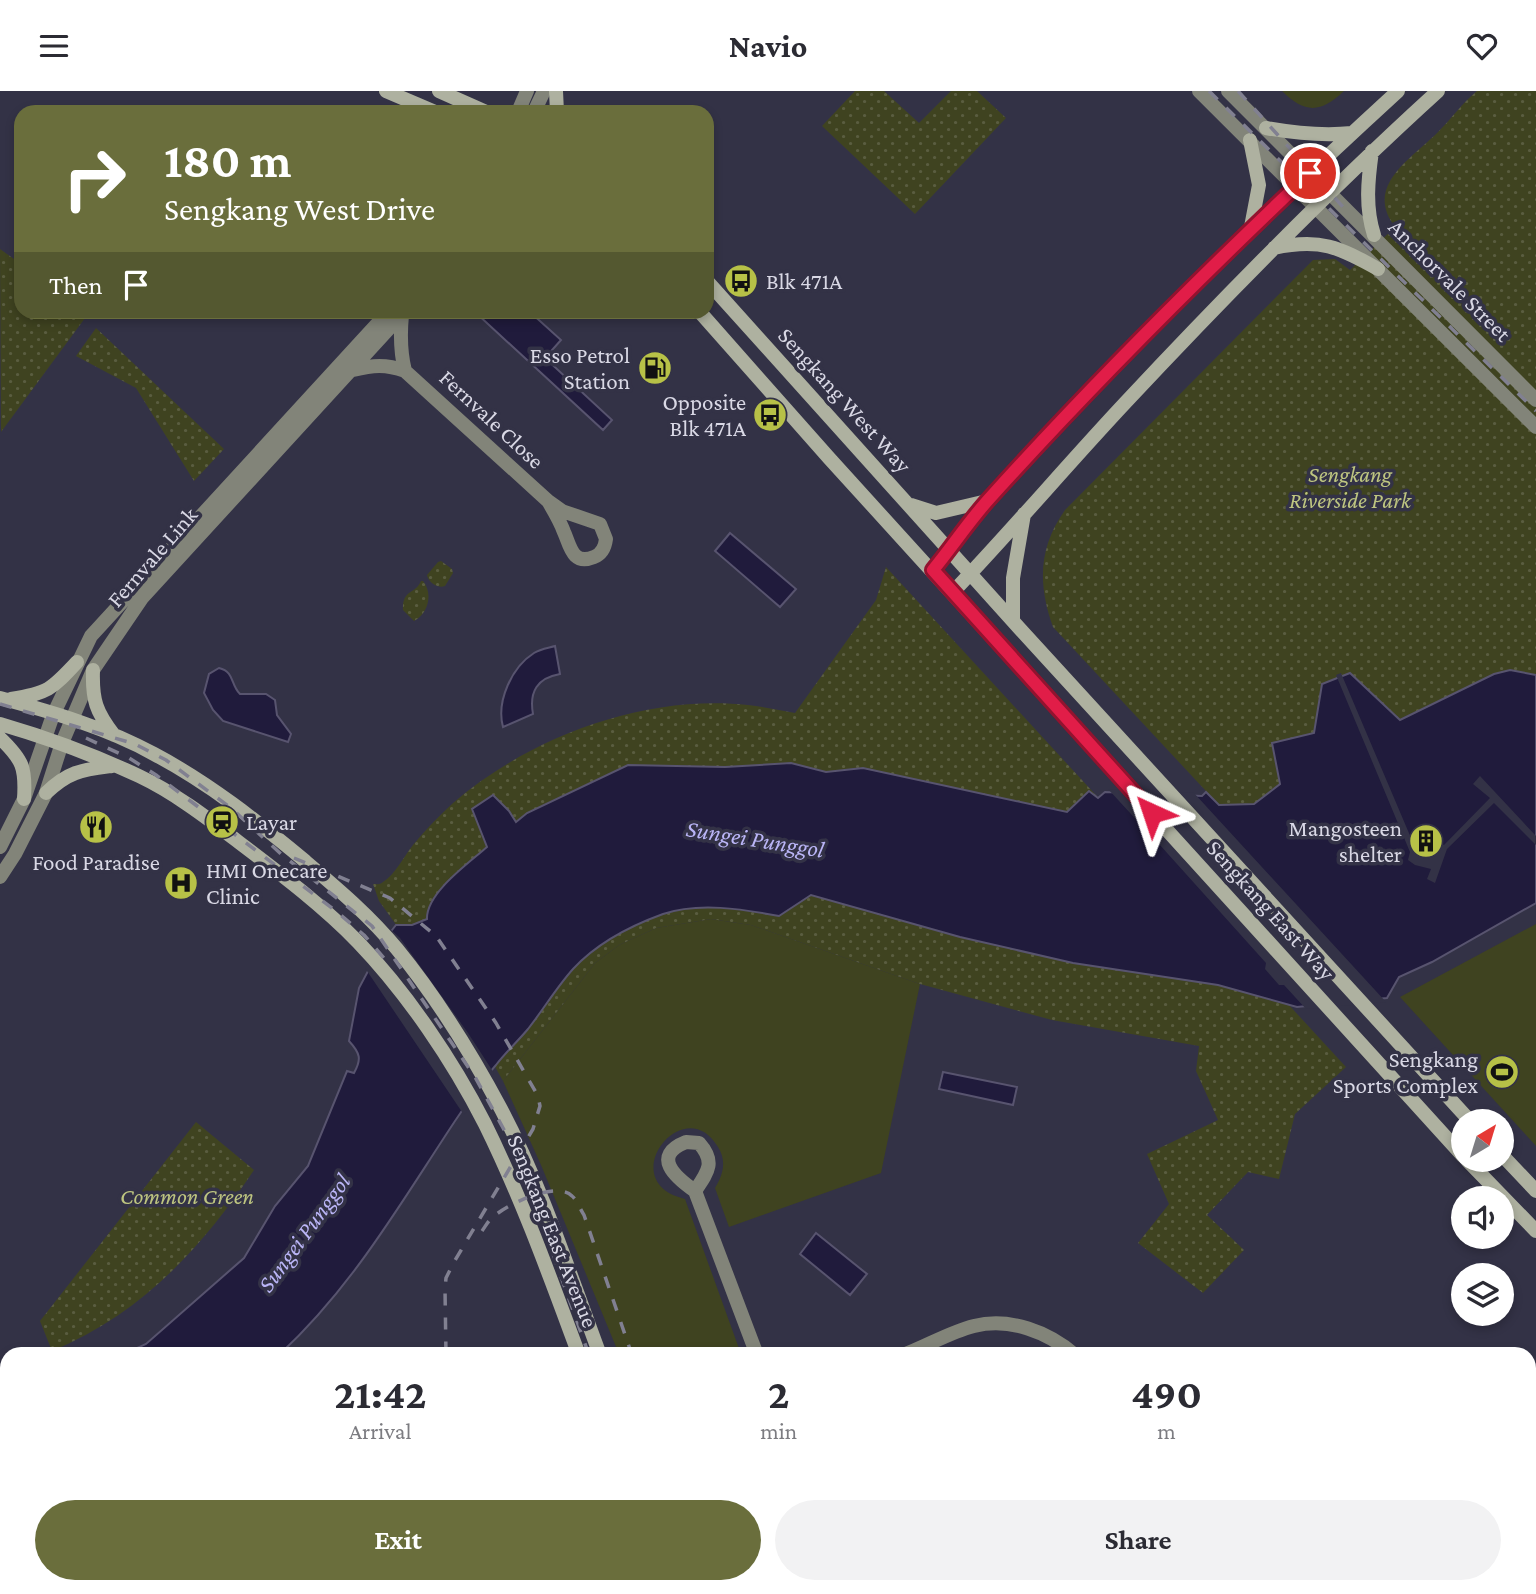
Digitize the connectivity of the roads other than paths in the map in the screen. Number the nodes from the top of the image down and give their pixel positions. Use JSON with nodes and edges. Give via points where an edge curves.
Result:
{"nodes":[{"id":1,"x":386,"y":91,"type":"edge"},
{"id":2,"x":461,"y":91,"type":"edge"},
{"id":3,"x":1199,"y":91,"type":"edge"},
{"id":4,"x":1228,"y":91,"type":"edge"},
{"id":5,"x":1398,"y":91,"type":"edge"},
{"id":6,"x":1438,"y":91,"type":"edge"},
{"id":7,"x":441,"y":92,"type":"edge"},
{"id":8,"x":419,"y":105,"type":"edge"},
{"id":9,"x":470,"y":105,"type":"edge"},
{"id":10,"x":1266,"y":128,"type":"junction"},
{"id":11,"x":1352,"y":133,"type":"junction"},
{"id":12,"x":1250,"y":140,"type":"junction"},
{"id":13,"x":1372,"y":151,"type":"junction"},
{"id":14,"x":1310,"y":173,"type":"junction"},
{"id":15,"x":1295,"y":187,"type":"junction"},
{"id":16,"x":1331,"y":193,"type":"junction"},
{"id":17,"x":1316,"y":209,"type":"junction"},
{"id":18,"x":1359,"y":220,"type":"junction"},
{"id":19,"x":1251,"y":228,"type":"junction"},
{"id":20,"x":1374,"y":235,"type":"junction"},
{"id":21,"x":1345,"y":236,"type":"junction"},
{"id":22,"x":1273,"y":248,"type":"junction"},
{"id":23,"x":1378,"y":269,"type":"junction"},
{"id":24,"x":714,"y":289,"type":"edge"},
{"id":25,"x":393,"y":319,"type":"edge"},
{"id":26,"x":394,"y":319,"type":"edge"},
{"id":27,"x":399,"y":319,"type":"edge"},
{"id":28,"x":706,"y":319,"type":"edge"},
{"id":29,"x":353,"y":370,"type":"junction"},
{"id":30,"x":405,"y":371,"type":"junction"},
{"id":31,"x":1536,"y":400,"type":"edge"},
{"id":32,"x":1536,"y":427,"type":"edge"},
{"id":33,"x":548,"y":501,"type":"junction"},
{"id":34,"x":987,"y":501,"type":"junction"},
{"id":35,"x":909,"y":505,"type":"junction"},
{"id":36,"x":1024,"y":513,"type":"junction"},
{"id":37,"x":949,"y":549,"type":"junction"},
{"id":38,"x":933,"y":570,"type":"junction"},
{"id":39,"x":971,"y":573,"type":"junction"},
{"id":40,"x":953,"y":592,"type":"junction"},
{"id":41,"x":1017,"y":625,"type":"junction"},
{"id":42,"x":77,"y":662,"type":"junction"},
{"id":43,"x":93,"y":670,"type":"junction"},
{"id":44,"x":3,"y":699,"type":"edge"},
{"id":45,"x":53,"y":715,"type":"junction"},
{"id":46,"x":71,"y":720,"type":"junction"},
{"id":47,"x":0,"y":724,"type":"edge"},
{"id":48,"x":114,"y":735,"type":"junction"},
{"id":49,"x":45,"y":737,"type":"junction"},
{"id":50,"x":0,"y":738,"type":"edge"},
{"id":51,"x":62,"y":743,"type":"junction"},
{"id":52,"x":114,"y":766,"type":"junction"},
{"id":53,"x":46,"y":793,"type":"junction"},
{"id":54,"x":24,"y":799,"type":"junction"},
{"id":55,"x":0,"y":847,"type":"edge"},
{"id":56,"x":0,"y":877,"type":"edge"},
{"id":57,"x":1459,"y":1109,"type":"edge"},
{"id":58,"x":1451,"y":1143,"type":"edge"},
{"id":59,"x":1514,"y":1168,"type":"edge"},
{"id":60,"x":1480,"y":1173,"type":"edge"},
{"id":61,"x":695,"y":1191,"type":"dead end"},
{"id":62,"x":1536,"y":1191,"type":"edge"},
{"id":63,"x":1536,"y":1231,"type":"edge"},
{"id":64,"x":576,"y":1347,"type":"edge"},
{"id":65,"x":597,"y":1347,"type":"edge"},
{"id":66,"x":754,"y":1347,"type":"edge"},
{"id":67,"x":922,"y":1347,"type":"edge"},
{"id":68,"x":1064,"y":1347,"type":"edge"}],
"edges":[{"from":1,"to":8,"type":"main road"},
{"from":2,"to":7,"type":"main road"},
{"from":3,"to":12,"type":"street","name":"Anchorvale Street"},
{"from":4,"to":10,"type":"street","name":"Anchorvale Street"},
{"from":5,"to":11,"type":"main road"},
{"from":6,"to":13,"type":"main road"},
{"from":7,"to":9,"type":"main road"},
{"from":10,"to":11,"type":"main road"},
{"from":10,"to":14,"type":"street","name":"Anchorvale Street"},
{"from":11,"to":14,"type":"main road"},
{"from":12,"to":15,"type":"street","name":"Anchorvale Street"},
{"from":12,"to":19,"type":"main road","via":[[1259,185]]},
{"from":13,"to":16,"type":"main road"},
{"from":13,"to":20,"type":"main road","via":[[1367,190]]},
{"from":14,"to":15,"type":"main road"},
{"from":14,"to":16,"type":"street","name":"Anchorvale Street"},
{"from":15,"to":17,"type":"street","name":"Anchorvale Street"},
{"from":15,"to":19,"type":"main road"},
{"from":16,"to":17,"type":"main road"},
{"from":16,"to":18,"type":"street","name":"Anchorvale Street"},
{"from":17,"to":21,"type":"street","name":"Anchorvale Street"},
{"from":17,"to":22,"type":"main road"},
{"from":18,"to":20,"type":"street","name":"Anchorvale Street"},
{"from":18,"to":21,"type":"street"},
{"from":19,"to":34,"type":"main road"},
{"from":20,"to":31,"type":"street","name":"Anchorvale Street"},
{"from":21,"to":23,"type":"street","name":"Anchorvale Street"},
{"from":22,"to":23,"type":"main road","via":[[1300,242],[1321,244]]},
{"from":22,"to":36,"type":"main road"},
{"from":23,"to":32,"type":"street","name":"Anchorvale Street"},
{"from":24,"to":35,"type":"main road","name":"Sengkang West Way"},
{"from":25,"to":42,"type":"street","name":"Fernvale Link","via":[[103,621]]},
{"from":26,"to":29,"type":"street","name":"Fernvale Link"},
{"from":27,"to":30,"type":"street","name":"Fernvale Close"},
{"from":28,"to":38,"type":"main road"},
{"from":29,"to":30,"type":"street","name":"Fernvale Close","via":[[375,364]]},
{"from":29,"to":43,"type":"street","name":"Fernvale Link","via":[[142,598]]},
{"from":30,"to":33,"type":"street","name":"Fernvale Close"},
{"from":33,"to":33,"type":"street","name":"Fernvale Close","via":[[600,524],[606,539],[602,551],[585,559],[573,554]]},
{"from":34,"to":35,"type":"main road","via":[[936,513]]},
{"from":34,"to":37,"type":"main road"},
{"from":35,"to":37,"type":"main road","name":"Sengkang West Way"},
{"from":36,"to":39,"type":"main road"},
{"from":36,"to":41,"type":"main road","via":[[1013,578]]},
{"from":37,"to":38,"type":"main road"},
{"from":37,"to":39,"type":"main road","name":"Sengkang East Way"},
{"from":38,"to":40,"type":"main road","name":"Sengkang East Way"},
{"from":39,"to":40,"type":"main road"},
{"from":39,"to":41,"type":"main road","name":"Sengkang East Way"},
{"from":40,"to":58,"type":"main road","name":"Sengkang East Way"},
{"from":41,"to":57,"type":"main road","name":"Sengkang East Way"},
{"from":42,"to":44,"type":"main road","via":[[41,694]]},
{"from":42,"to":45,"type":"street","name":"Fernvale Link"},
{"from":43,"to":46,"type":"street","name":"Fernvale Link"},
{"from":43,"to":48,"type":"main road","via":[[95,705]]},
{"from":44,"to":45,"type":"main road","name":"Sengkang East Avenue"},
{"from":45,"to":46,"type":"main road","name":"Sengkang East Avenue"},
{"from":45,"to":49,"type":"street","name":"Fernvale Link"},
{"from":46,"to":48,"type":"main road","name":"Sengkang East Avenue"},
{"from":46,"to":51,"type":"street","name":"Fernvale Link"},
{"from":47,"to":49,"type":"main road","name":"Sengkang East Avenue"},
{"from":48,"to":65,"type":"main road","name":"Sengkang East Avenue","via":[[194,777],[258,823],[336,888],[397,950],[471,1056],[501,1109]]},
{"from":49,"to":51,"type":"main road","name":"Sengkang East Avenue"},
{"from":49,"to":54,"type":"street","name":"Fernvale Link"},
{"from":50,"to":54,"type":"main road","via":[[26,776]]},
{"from":51,"to":52,"type":"main road","name":"Sengkang East Avenue"},
{"from":51,"to":53,"type":"street","name":"Fernvale Link"},
{"from":52,"to":53,"type":"main road","via":[[61,778]]},
{"from":52,"to":64,"type":"main road","name":"Sengkang East Avenue","via":[[141,777],[214,824],[289,881],[357,942],[416,1014],[485,1124],[523,1206]]},
{"from":53,"to":56,"type":"street","name":"Fernvale Link"},
{"from":54,"to":55,"type":"street","name":"Fernvale Link"},
{"from":59,"to":62,"type":"main road"},
{"from":60,"to":63,"type":"main road"},
{"from":61,"to":66,"type":"street"},
{"from":67,"to":68,"type":"street","via":[[973,1326],[998,1323],[1050,1337]]}]}
